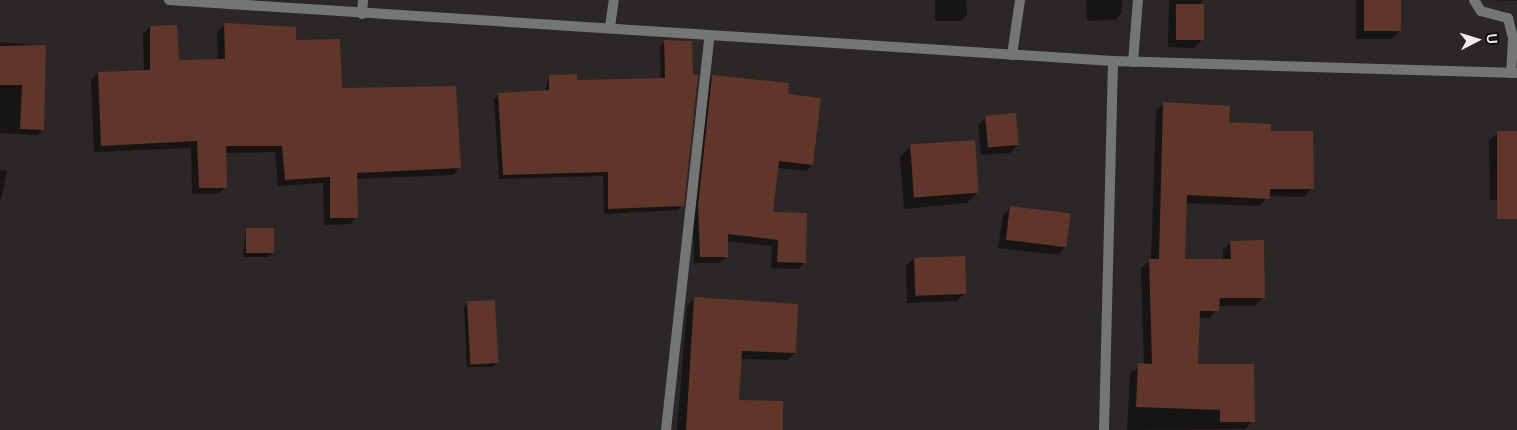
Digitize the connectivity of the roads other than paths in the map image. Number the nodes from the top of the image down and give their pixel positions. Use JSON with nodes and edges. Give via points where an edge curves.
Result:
{"nodes":[{"id":1,"x":169,"y":0,"type":"edge"},
{"id":2,"x":364,"y":0,"type":"edge"},
{"id":3,"x":614,"y":0,"type":"edge"},
{"id":4,"x":1020,"y":0,"type":"edge"},
{"id":5,"x":1138,"y":0,"type":"edge"},
{"id":6,"x":1474,"y":0,"type":"edge"},
{"id":7,"x":243,"y":3,"type":"edge"},
{"id":8,"x":362,"y":14,"type":"junction"},
{"id":9,"x":610,"y":27,"type":"junction"},
{"id":10,"x":709,"y":38,"type":"junction"},
{"id":11,"x":1012,"y":55,"type":"junction"},
{"id":12,"x":1113,"y":61,"type":"junction"},
{"id":13,"x":1133,"y":62,"type":"junction"},
{"id":14,"x":1514,"y":73,"type":"edge"},
{"id":15,"x":666,"y":430,"type":"edge"},
{"id":16,"x":1104,"y":430,"type":"edge"}],
"edges":[{"from":1,"to":7,"type":"street"},
{"from":2,"to":8,"type":"street"},
{"from":3,"to":9,"type":"street"},
{"from":4,"to":11,"type":"street"},
{"from":5,"to":13,"type":"street"},
{"from":6,"to":14,"type":"street","via":[[1481,11],[1508,18],[1513,38]]},
{"from":7,"to":8,"type":"street"},
{"from":8,"to":9,"type":"street"},
{"from":9,"to":10,"type":"street"},
{"from":10,"to":11,"type":"street"},
{"from":10,"to":15,"type":"street"},
{"from":11,"to":12,"type":"street"},
{"from":12,"to":13,"type":"street"},
{"from":12,"to":16,"type":"street"},
{"from":13,"to":14,"type":"street"}]}
